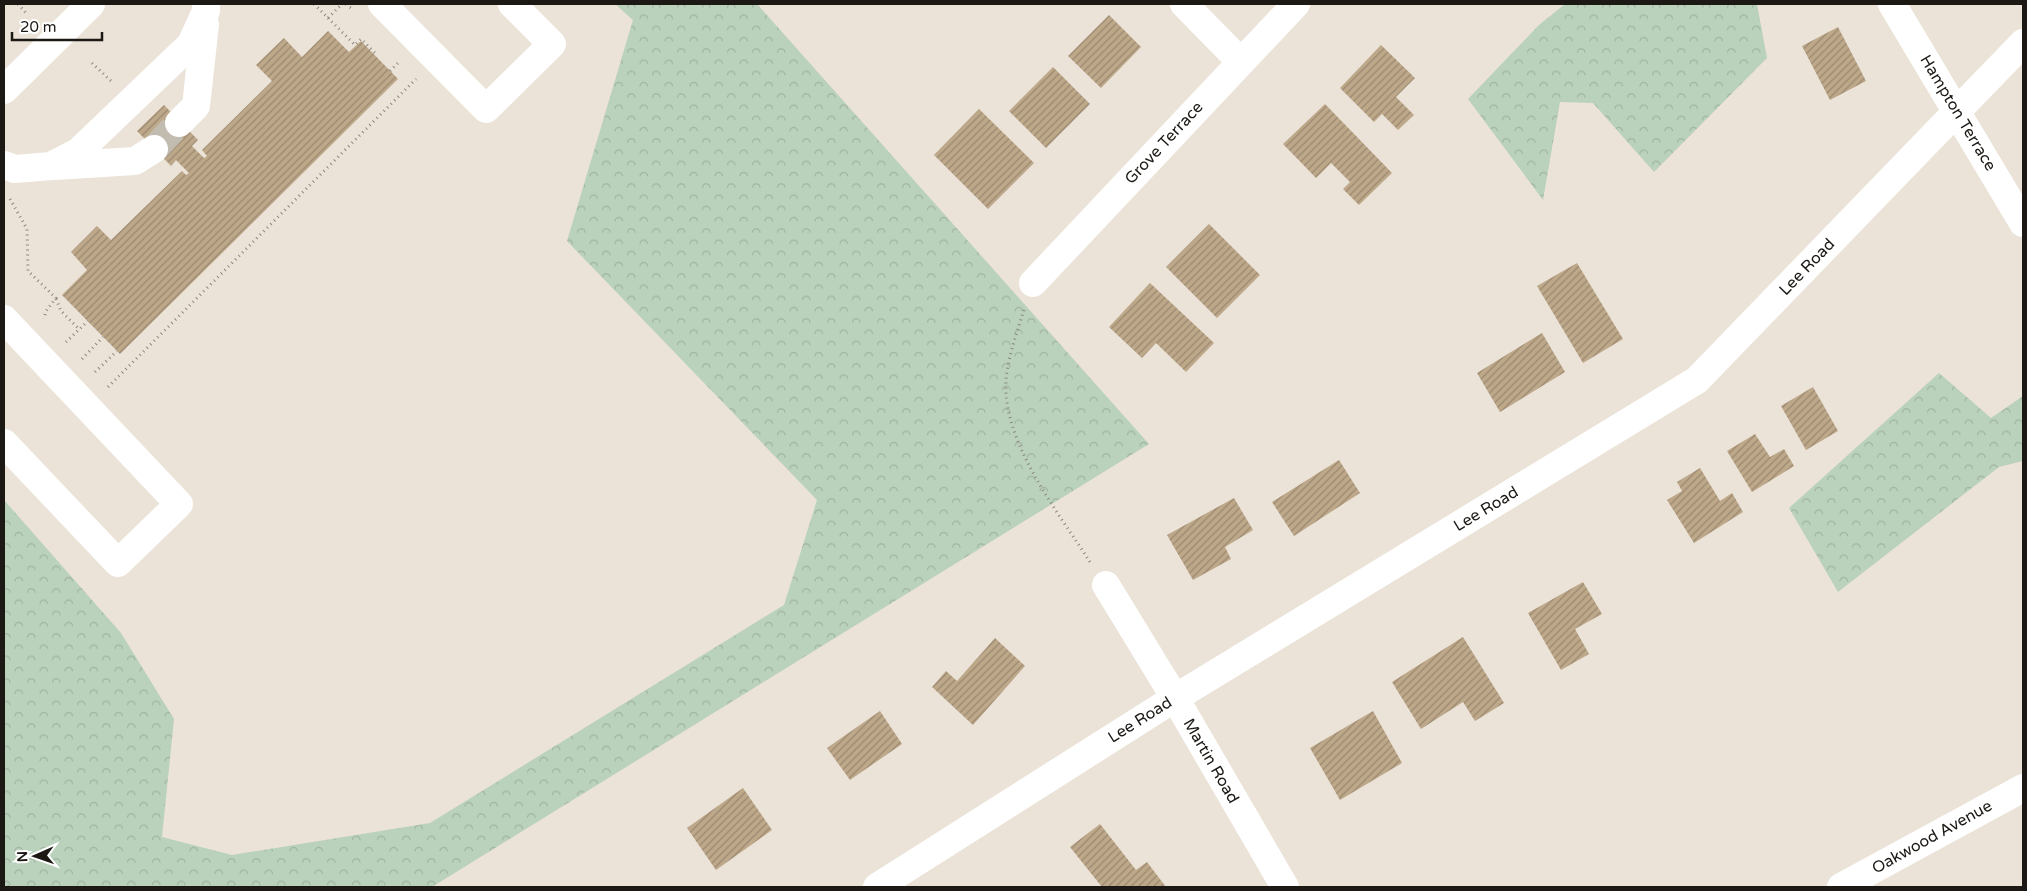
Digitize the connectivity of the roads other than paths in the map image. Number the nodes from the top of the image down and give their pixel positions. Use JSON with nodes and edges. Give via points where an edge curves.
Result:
{"nodes":[{"id":1,"x":91,"y":4,"type":"edge"},
{"id":2,"x":512,"y":4,"type":"edge"},
{"id":3,"x":1184,"y":4,"type":"edge"},
{"id":4,"x":1296,"y":4,"type":"edge"},
{"id":5,"x":1892,"y":4,"type":"edge"},
{"id":6,"x":206,"y":7,"type":"edge"},
{"id":7,"x":371,"y":10,"type":"edge"},
{"id":8,"x":2023,"y":43,"type":"edge"},
{"id":9,"x":1240,"y":61,"type":"junction"},
{"id":10,"x":4,"y":90,"type":"edge"},
{"id":11,"x":1958,"y":112,"type":"junction"},
{"id":12,"x":179,"y":123,"type":"tunnel mouth"},
{"id":13,"x":154,"y":149,"type":"tunnel mouth"},
{"id":14,"x":4,"y":165,"type":"edge"},
{"id":15,"x":51,"y":166,"type":"junction"},
{"id":16,"x":2023,"y":223,"type":"edge"},
{"id":17,"x":1033,"y":283,"type":"road end"},
{"id":18,"x":4,"y":319,"type":"edge"},
{"id":19,"x":4,"y":443,"type":"edge"},
{"id":20,"x":1106,"y":585,"type":"road end"},
{"id":21,"x":1175,"y":698,"type":"junction"},
{"id":22,"x":2023,"y":788,"type":"edge"},
{"id":23,"x":877,"y":887,"type":"edge"},
{"id":24,"x":1285,"y":887,"type":"edge"},
{"id":25,"x":1841,"y":887,"type":"edge"}],
"edges":[{"from":1,"to":10,"type":"street"},
{"from":2,"to":7,"type":"street","via":[[552,44],[486,109]]},
{"from":3,"to":9,"type":"street"},
{"from":4,"to":9,"type":"street","name":"Grove Terrace"},
{"from":5,"to":11,"type":"street","name":"Hampton Terrace"},
{"from":6,"to":12,"type":"street","via":[[196,106]]},
{"from":6,"to":15,"type":"street","via":[[191,44],[78,152]]},
{"from":8,"to":11,"type":"street","name":"Lee Road"},
{"from":9,"to":17,"type":"street","name":"Grove Terrace"},
{"from":11,"to":16,"type":"street","name":"Hampton Terrace"},
{"from":11,"to":21,"type":"street","name":"Lee Road","via":[[1697,380]]},
{"from":13,"to":15,"type":"street","via":[[135,161]]},
{"from":14,"to":15,"type":"street","via":[[16,169]]},
{"from":18,"to":19,"type":"street","via":[[179,504],[118,563]]},
{"from":20,"to":21,"type":"street","name":"Martin Road"},
{"from":21,"to":23,"type":"street","name":"Lee Road"},
{"from":21,"to":24,"type":"street","name":"Martin Road"},
{"from":22,"to":25,"type":"street","name":"Oakwood Avenue"}]}
